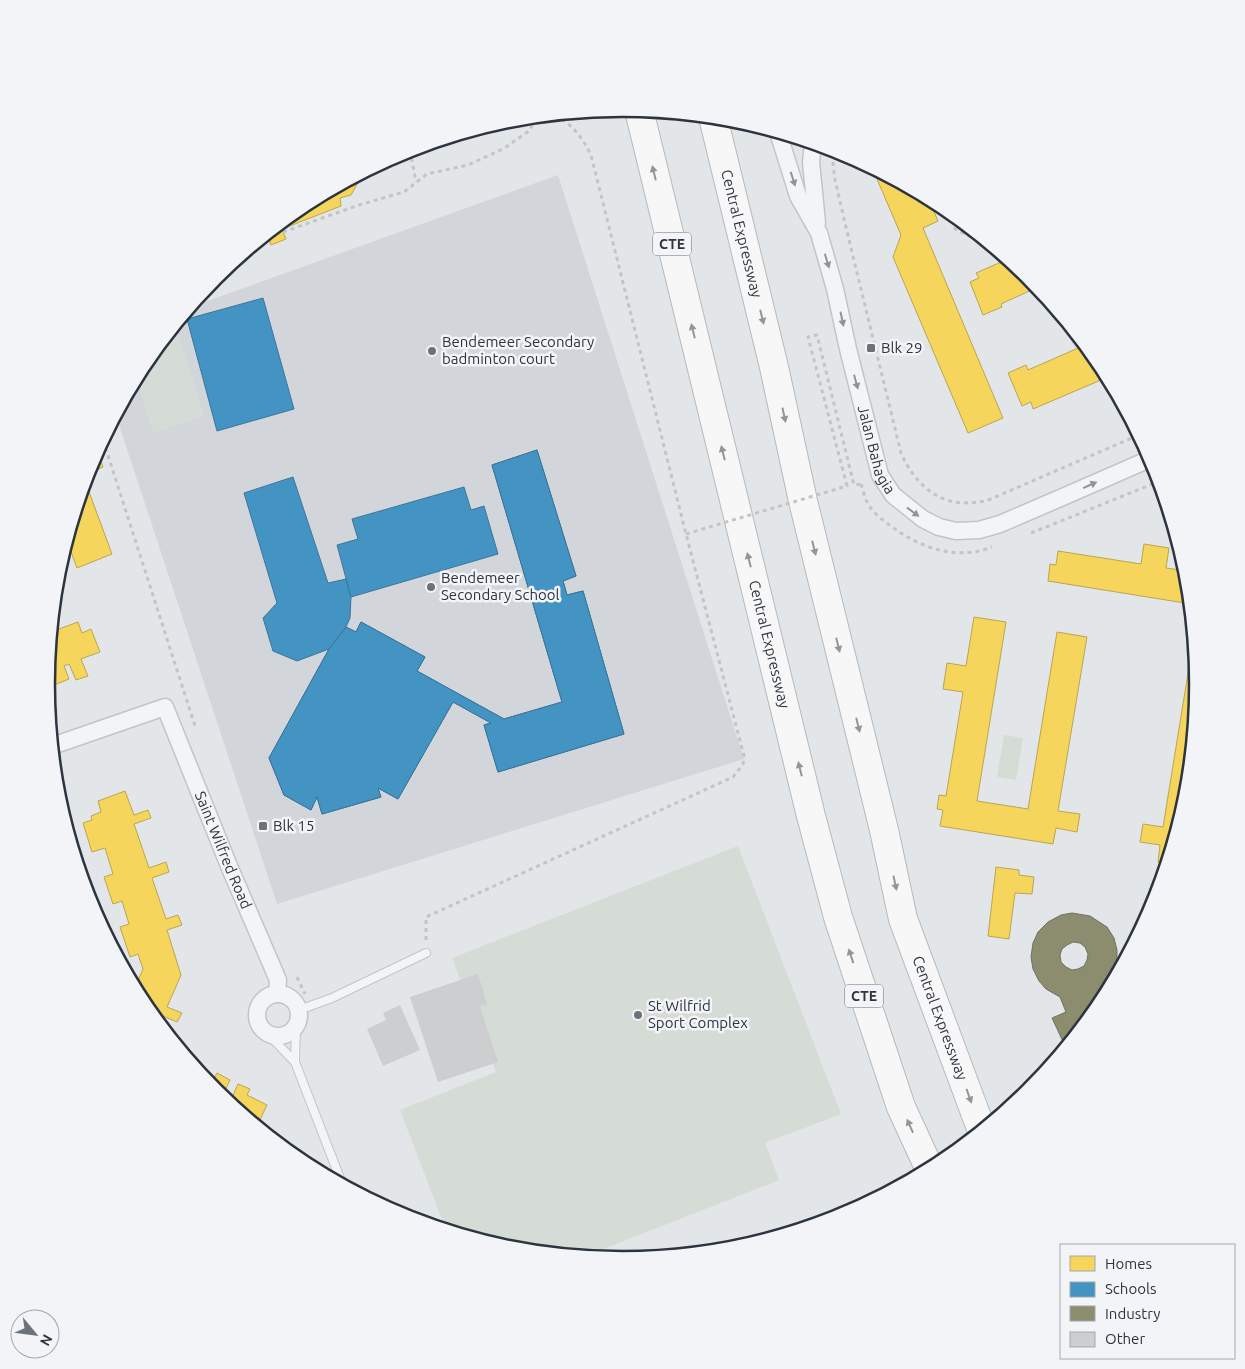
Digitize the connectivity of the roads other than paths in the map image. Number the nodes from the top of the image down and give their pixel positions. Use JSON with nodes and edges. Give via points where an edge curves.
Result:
{"nodes":[{"id":1,"x":641,"y":117,"type":"edge"},
{"id":2,"x":715,"y":125,"type":"edge"},
{"id":3,"x":780,"y":139,"type":"edge"},
{"id":4,"x":813,"y":150,"type":"edge"},
{"id":5,"x":819,"y":233,"type":"junction"},
{"id":6,"x":1144,"y":461,"type":"edge"},
{"id":7,"x":58,"y":744,"type":"edge"},
{"id":8,"x":426,"y":953,"type":"road end"},
{"id":9,"x":278,"y":994,"type":"junction"},
{"id":10,"x":302,"y":1014,"type":"junction"},
{"id":11,"x":265,"y":1031,"type":"junction"},
{"id":12,"x":295,"y":1062,"type":"junction"},
{"id":13,"x":980,"y":1125,"type":"edge"},
{"id":14,"x":927,"y":1163,"type":"edge"},
{"id":15,"x":339,"y":1176,"type":"edge"}],
"edges":[{"from":14,"to":1,"type":"highway","name":"Central Expressway","number":"CTE","one_way":true,"via":[[901,1107],[838,917]]},
{"from":2,"to":13,"type":"highway","name":"Central Expressway","one_way":true,"via":[[903,919]]},
{"from":3,"to":5,"type":"street","name":"Jalan Bahagia","one_way":true,"via":[[798,196]]},
{"from":4,"to":5,"type":"street","via":[[810,162]]},
{"from":5,"to":6,"type":"street","name":"Jalan Bahagia","one_way":true,"via":[[880,475],[893,495],[923,519],[956,531],[979,530],[1000,524]]},
{"from":7,"to":9,"type":"street","name":"Saint Wilfred Road","via":[[165,707],[278,980]]},
{"from":8,"to":10,"type":"lane"},
{"from":9,"to":10,"type":"street","via":[[291,998]]},
{"from":9,"to":11,"type":"street","via":[[269,996],[258,1008],[260,1025]]},
{"from":10,"to":11,"type":"street","via":[[290,1032],[282,1036]]},
{"from":10,"to":12,"type":"lane"},
{"from":11,"to":12,"type":"lane"},
{"from":12,"to":15,"type":"lane"}]}
